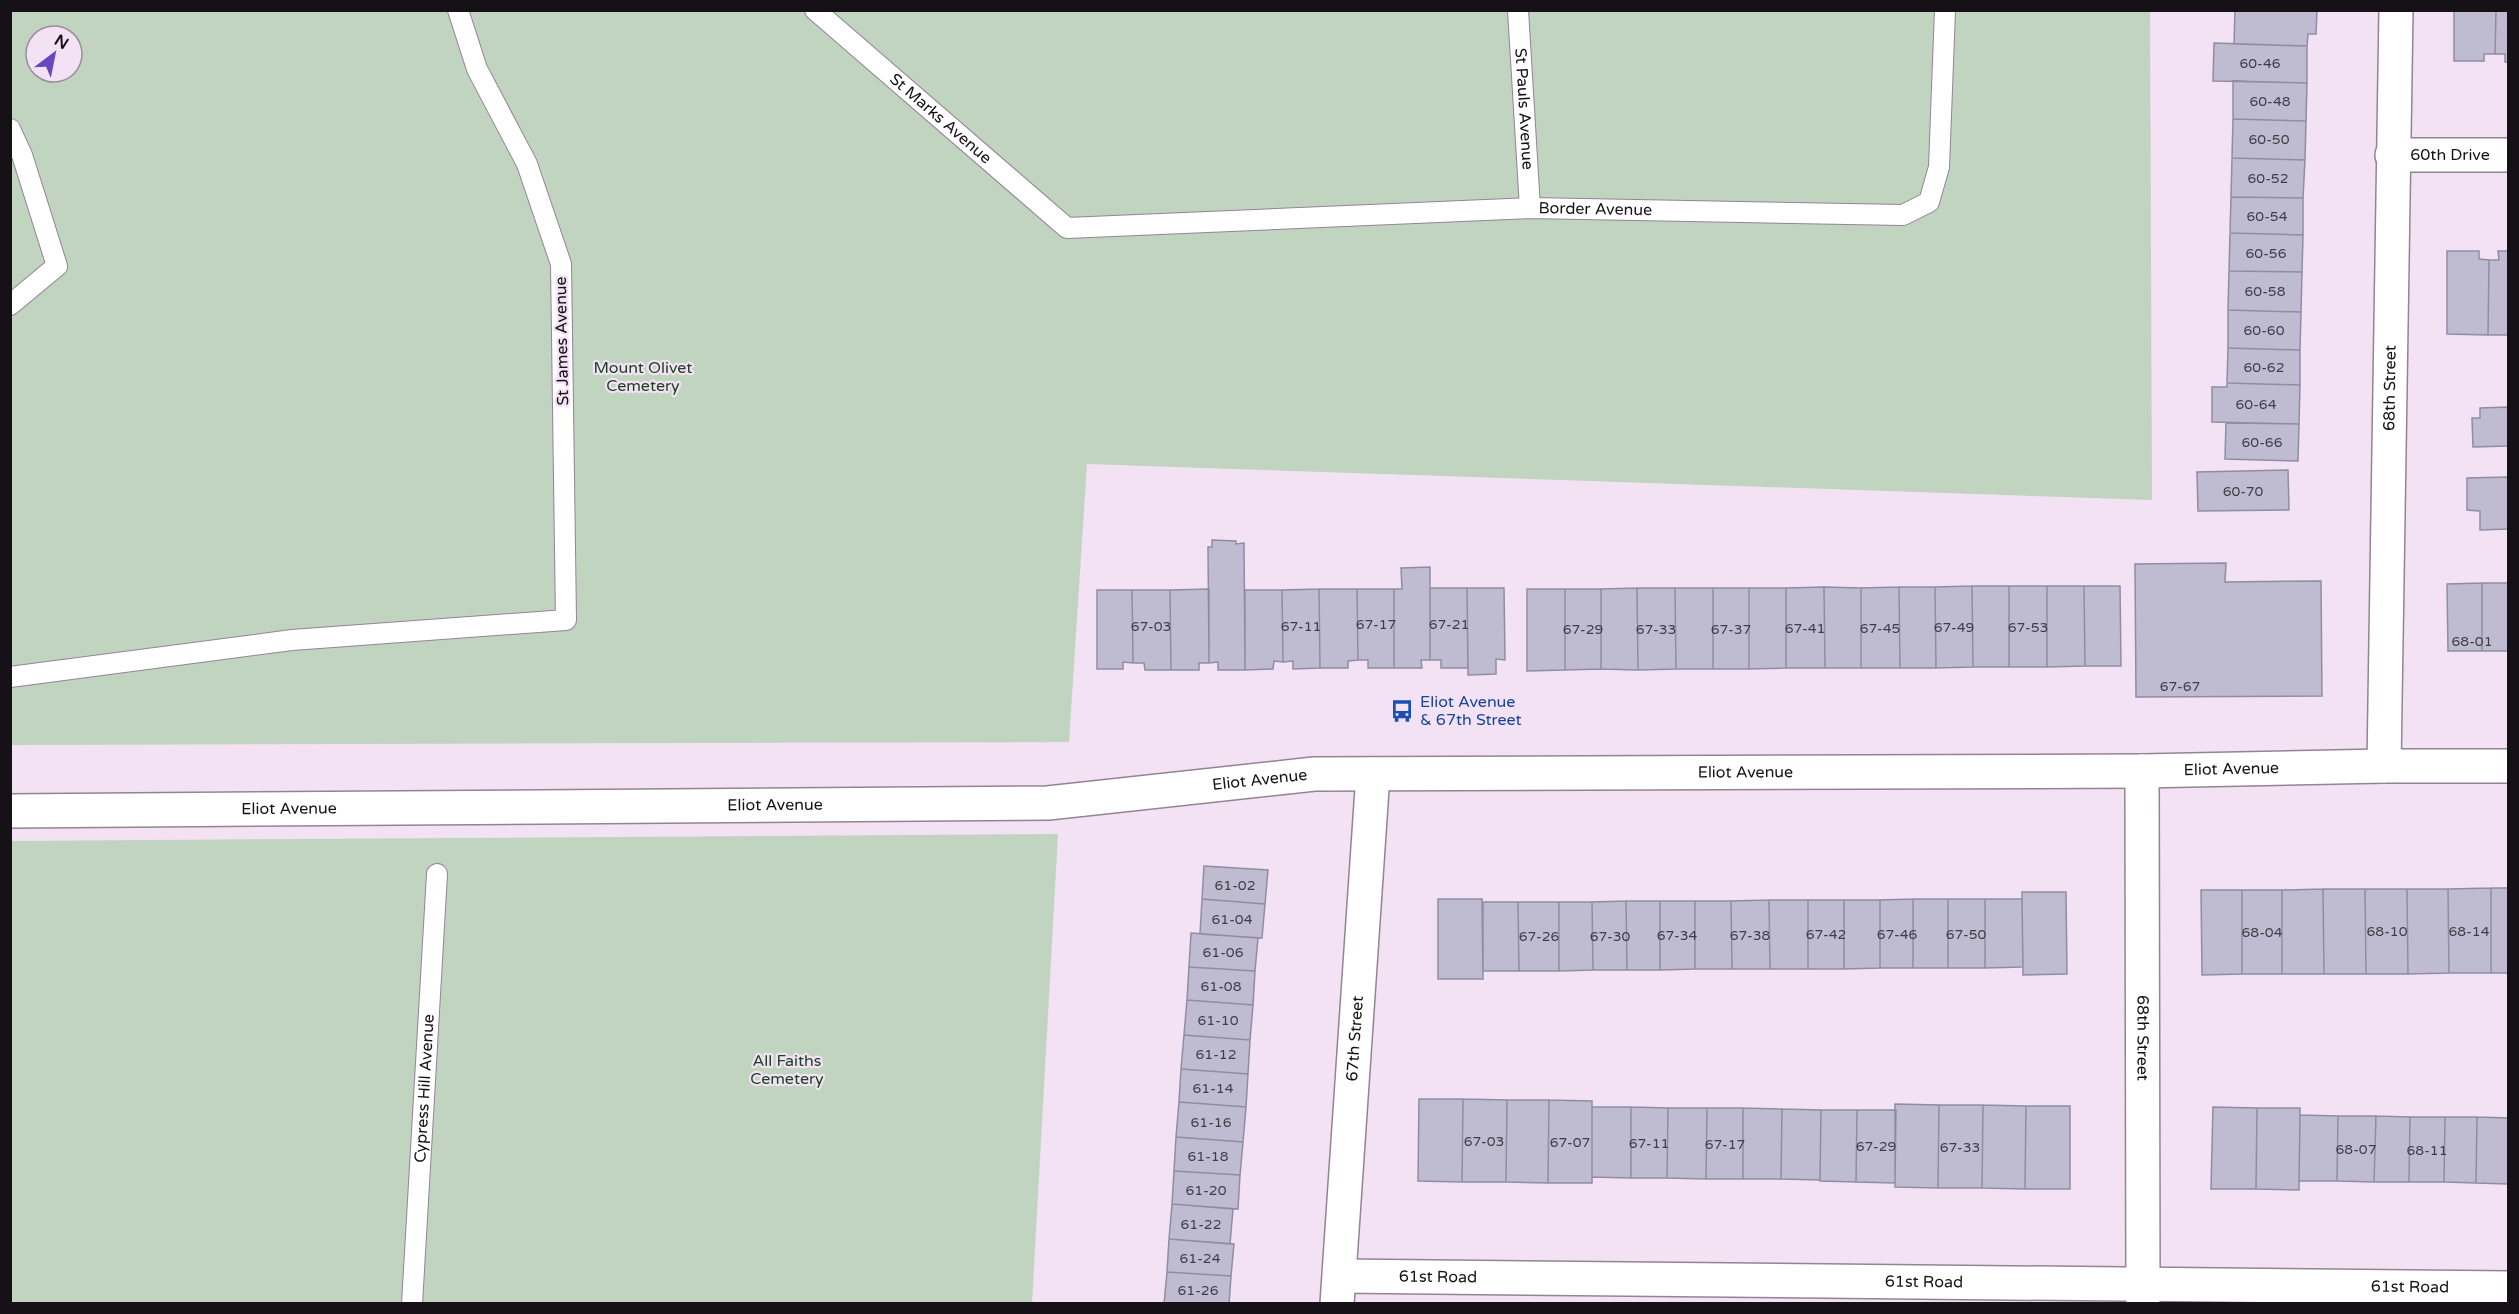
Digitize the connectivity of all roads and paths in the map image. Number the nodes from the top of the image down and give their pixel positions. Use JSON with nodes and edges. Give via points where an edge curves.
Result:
{"nodes":[{"id":1,"x":458,"y":10,"type":"edge"},
{"id":2,"x":815,"y":10,"type":"edge"},
{"id":3,"x":1518,"y":10,"type":"edge"},
{"id":4,"x":1945,"y":10,"type":"edge"},
{"id":5,"x":2396,"y":10,"type":"edge"},
{"id":6,"x":10,"y":129,"type":"edge"},
{"id":7,"x":2392,"y":155,"type":"junction"},
{"id":8,"x":2508,"y":155,"type":"edge"},
{"id":9,"x":1530,"y":208,"type":"junction"},
{"id":10,"x":1067,"y":228,"type":"joint"},
{"id":11,"x":10,"y":304,"type":"edge"},
{"id":12,"x":10,"y":677,"type":"edge"},
{"id":13,"x":2384,"y":766,"type":"junction"},
{"id":14,"x":2508,"y":766,"type":"edge"},
{"id":15,"x":2142,"y":771,"type":"junction"},
{"id":16,"x":1373,"y":774,"type":"junction"},
{"id":17,"x":10,"y":811,"type":"edge"},
{"id":18,"x":437,"y":874,"type":"dead end"},
{"id":19,"x":2508,"y":1288,"type":"edge"},
{"id":20,"x":1339,"y":1290,"type":"edge"},
{"id":21,"x":2143,"y":1293,"type":"edge"},
{"id":22,"x":412,"y":1304,"type":"edge"}],
"edges":[{"from":1,"to":12,"type":"lane","name":"St James Avenue","via":[[477,69],[527,164],[561,264],[566,620],[292,640]]},
{"from":2,"to":10,"type":"lane","name":"St Marks Avenue"},
{"from":3,"to":9,"type":"lane","name":"St Pauls Avenue"},
{"from":4,"to":9,"type":"lane","name":"Border Avenue","via":[[1939,167],[1929,202],[1903,215]]},
{"from":5,"to":7,"type":"street","name":"68th Street"},
{"from":6,"to":11,"type":"lane","via":[[57,267]]},
{"from":7,"to":8,"type":"street","name":"60th Drive"},
{"from":7,"to":13,"type":"street","name":"68th Street"},
{"from":9,"to":10,"type":"lane","name":"Border Avenue"},
{"from":13,"to":14,"type":"street","name":"Eliot Avenue"},
{"from":13,"to":15,"type":"street","name":"Eliot Avenue"},
{"from":15,"to":16,"type":"street","name":"Eliot Avenue"},
{"from":15,"to":21,"type":"street","name":"68th Street"},
{"from":16,"to":17,"type":"street","name":"Eliot Avenue","via":[[1314,774],[1048,803]]},
{"from":16,"to":20,"type":"street","name":"67th Street"},
{"from":18,"to":22,"type":"lane","name":"Cypress Hill Avenue"},
{"from":19,"to":21,"type":"street","name":"61st Road"},
{"from":20,"to":21,"type":"street","name":"61st Road"}]}
